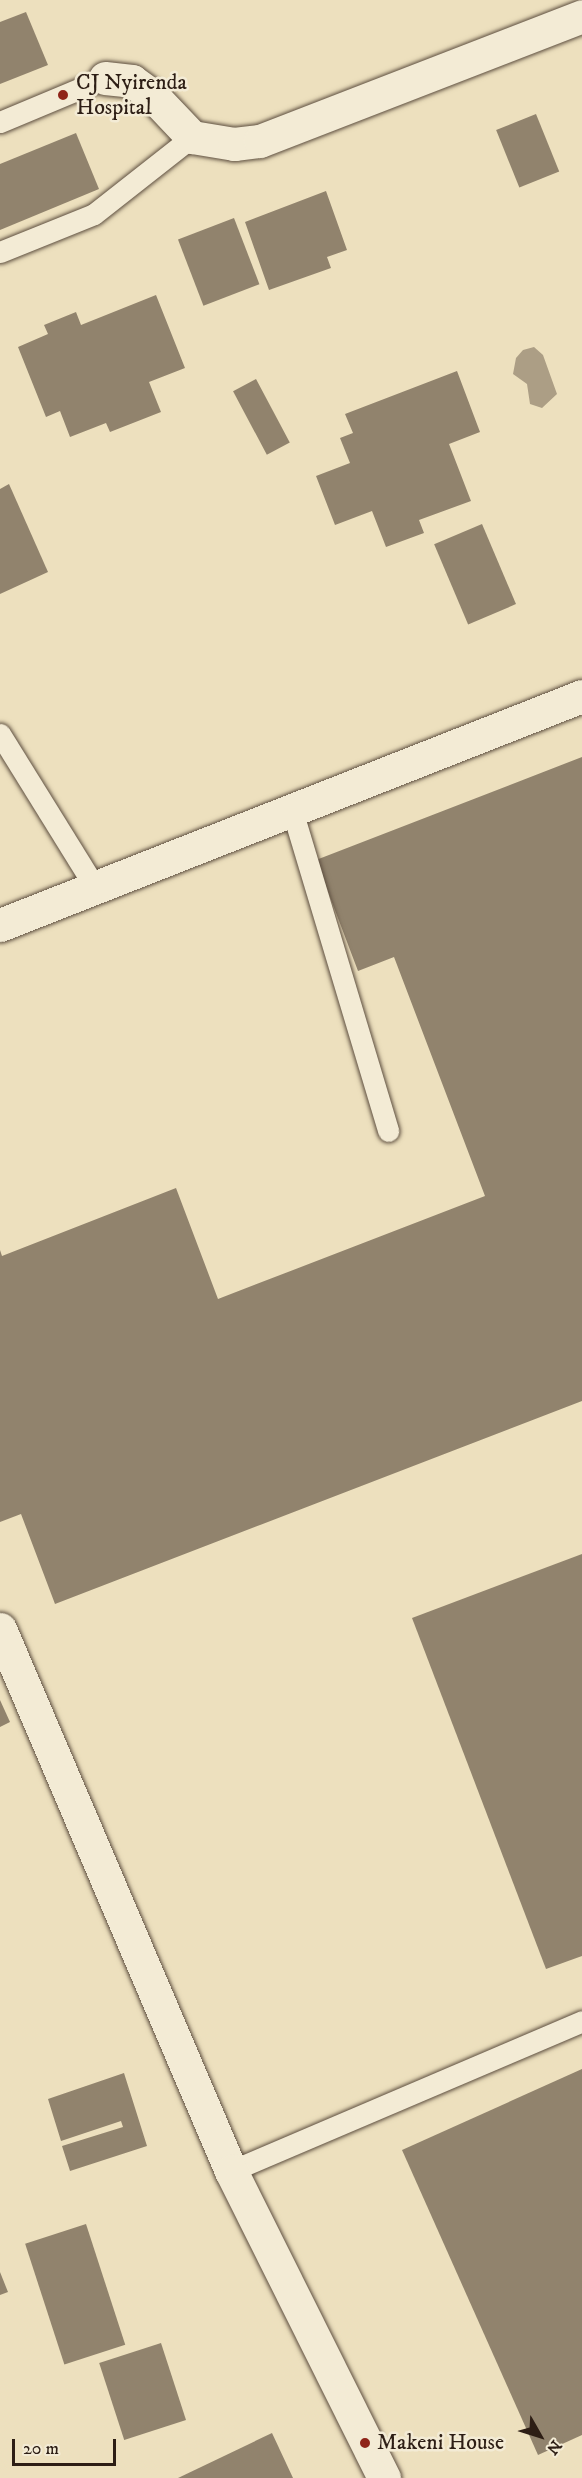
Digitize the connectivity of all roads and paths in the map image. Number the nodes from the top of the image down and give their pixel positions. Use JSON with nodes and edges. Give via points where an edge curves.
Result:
{"nodes":[{"id":1,"x":582,"y":16,"type":"edge"},
{"id":2,"x":105,"y":78,"type":"joint"},
{"id":3,"x":0,"y":122,"type":"edge"},
{"id":4,"x":192,"y":137,"type":"junction"},
{"id":5,"x":0,"y":252,"type":"edge"},
{"id":6,"x":582,"y":696,"type":"edge"},
{"id":7,"x":0,"y":734,"type":"edge"},
{"id":8,"x":292,"y":810,"type":"junction"},
{"id":9,"x":95,"y":887,"type":"junction"},
{"id":10,"x":0,"y":925,"type":"edge"},
{"id":11,"x":388,"y":1131,"type":"dead end"},
{"id":12,"x":0,"y":1629,"type":"edge"},
{"id":13,"x":582,"y":2021,"type":"edge"},
{"id":14,"x":231,"y":2171,"type":"junction"},
{"id":15,"x":384,"y":2478,"type":"edge"}],
"edges":[{"from":1,"to":4,"type":"street","via":[[260,141],[234,144]]},
{"from":2,"to":3,"type":"lane"},
{"from":2,"to":4,"type":"street","via":[[132,81],[155,98]]},
{"from":4,"to":5,"type":"lane","via":[[94,214]]},
{"from":6,"to":8,"type":"street"},
{"from":7,"to":9,"type":"lane"},
{"from":8,"to":9,"type":"street"},
{"from":8,"to":11,"type":"lane"},
{"from":9,"to":10,"type":"street"},
{"from":12,"to":14,"type":"street"},
{"from":13,"to":14,"type":"lane"},
{"from":14,"to":15,"type":"street"}]}
